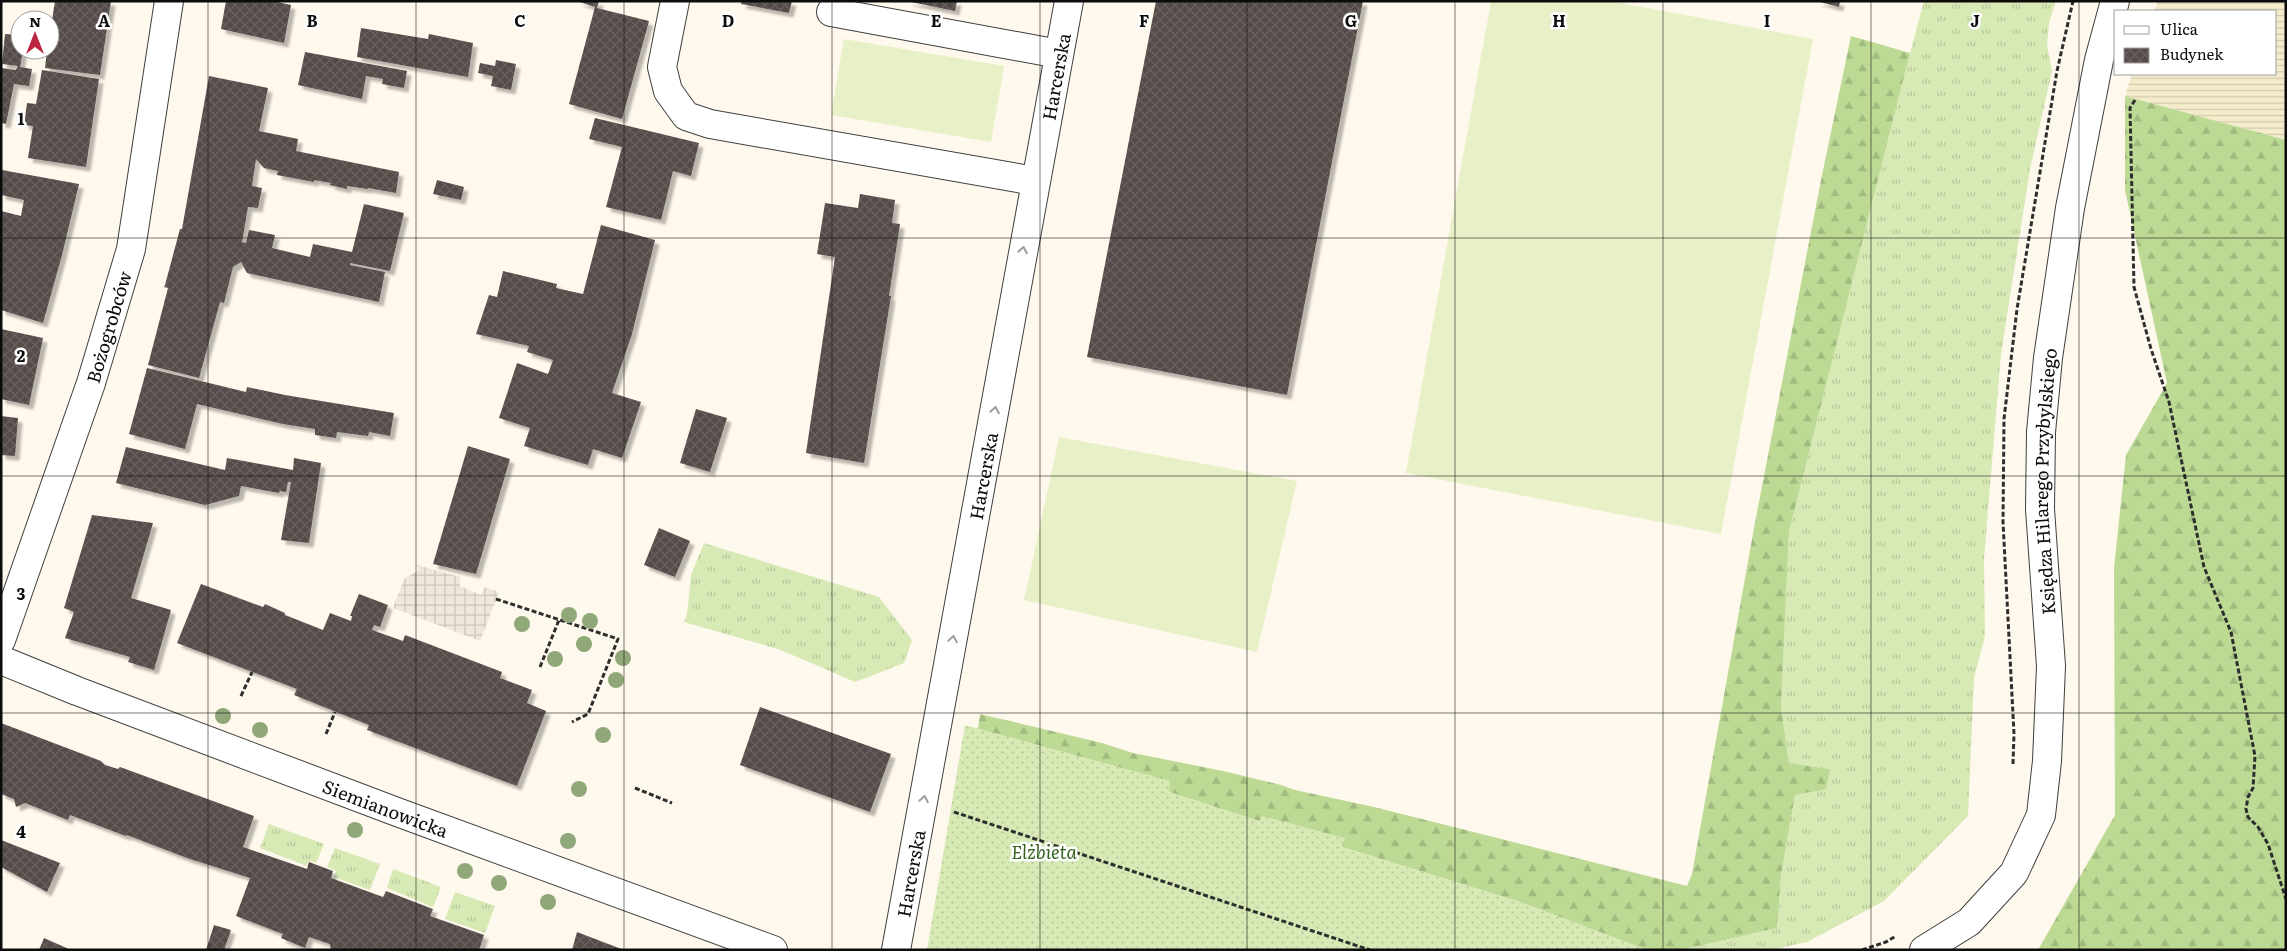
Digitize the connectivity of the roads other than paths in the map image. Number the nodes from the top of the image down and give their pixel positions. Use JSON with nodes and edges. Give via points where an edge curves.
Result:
{"nodes":[{"id":1,"x":169,"y":1,"type":"edge"},
{"id":2,"x":675,"y":1,"type":"edge"},
{"id":3,"x":1068,"y":1,"type":"edge"},
{"id":4,"x":2115,"y":1,"type":"edge"},
{"id":5,"x":831,"y":12,"type":"dead end"},
{"id":6,"x":1059,"y":54,"type":"junction"},
{"id":7,"x":1035,"y":182,"type":"junction"},
{"id":8,"x":1,"y":640,"type":"edge"},
{"id":9,"x":1,"y":660,"type":"edge"},
{"id":10,"x":773,"y":950,"type":"edge"},
{"id":11,"x":896,"y":950,"type":"edge"},
{"id":12,"x":1924,"y":950,"type":"edge"}],
"edges":[{"from":1,"to":8,"type":"street","name":"Bożogrobców","via":[[131,249],[91,383]]},
{"from":2,"to":7,"type":"street","via":[[662,67],[668,91],[686,116],[710,124]]},
{"from":3,"to":6,"type":"street","name":"Harcerska"},
{"from":4,"to":12,"type":"street","name":"Księdza Hilarego Przybylskiego","via":[[2099,60],[2070,208],[2048,358],[2041,432],[2040,509],[2051,666],[2041,814],[2014,873],[1969,922]]},
{"from":5,"to":6,"type":"street"},
{"from":6,"to":7,"type":"street","name":"Harcerska"},
{"from":11,"to":7,"type":"street","name":"Harcerska","one_way":true},
{"from":9,"to":10,"type":"street","name":"Siemianowicka","via":[[406,816]]}]}
